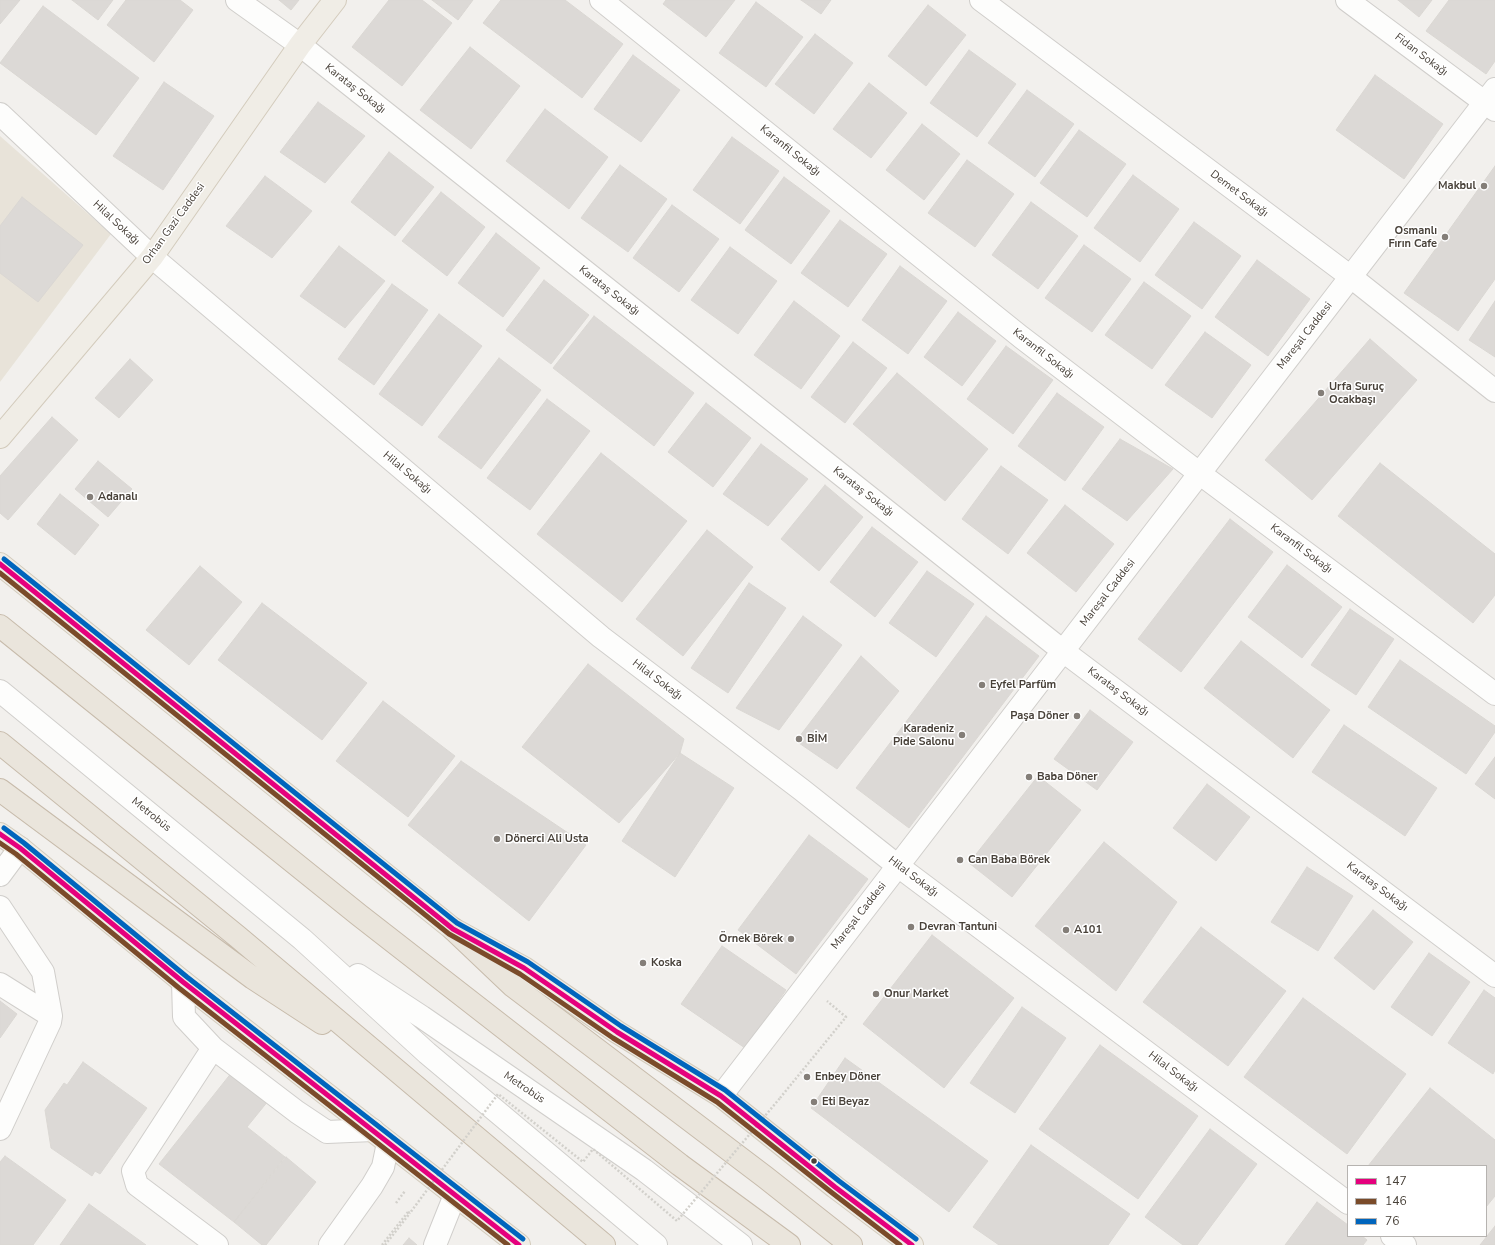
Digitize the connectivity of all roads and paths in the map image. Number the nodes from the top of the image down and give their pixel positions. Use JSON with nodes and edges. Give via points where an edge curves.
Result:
{"nodes":[{"id":1,"x":237,"y":0,"type":"edge"},
{"id":2,"x":335,"y":0,"type":"edge"},
{"id":3,"x":601,"y":0,"type":"edge"},
{"id":4,"x":980,"y":0,"type":"edge"},
{"id":5,"x":1347,"y":0,"type":"edge"},
{"id":6,"x":300,"y":45,"type":"junction"},
{"id":7,"x":1492,"y":101,"type":"edge"},
{"id":8,"x":0,"y":114,"type":"edge"},
{"id":9,"x":152,"y":256,"type":"junction"},
{"id":10,"x":1351,"y":277,"type":"junction"},
{"id":11,"x":1495,"y":391,"type":"edge"},
{"id":12,"x":0,"y":437,"type":"edge"},
{"id":13,"x":1200,"y":473,"type":"junction"},
{"id":14,"x":0,"y":564,"type":"edge"},
{"id":15,"x":0,"y":626,"type":"edge"},
{"id":16,"x":1063,"y":651,"type":"junction"},
{"id":17,"x":0,"y":691,"type":"edge"},
{"id":18,"x":1495,"y":694,"type":"edge"},
{"id":19,"x":0,"y":743,"type":"edge"},
{"id":20,"x":0,"y":790,"type":"edge"},
{"id":21,"x":0,"y":834,"type":"edge"},
{"id":22,"x":20,"y":848,"type":"junction"},
{"id":23,"x":898,"y":866,"type":"junction"},
{"id":24,"x":0,"y":875,"type":"edge"},
{"id":25,"x":0,"y":908,"type":"edge"},
{"id":26,"x":453,"y":929,"type":"junction"},
{"id":27,"x":302,"y":938,"type":"junction"},
{"id":28,"x":1495,"y":976,"type":"edge"},
{"id":29,"x":183,"y":982,"type":"junction"},
{"id":30,"x":0,"y":984,"type":"edge"},
{"id":31,"x":51,"y":1016,"type":"junction"},
{"id":32,"x":846,"y":1017,"type":"dead end"},
{"id":33,"x":213,"y":1048,"type":"junction"},
{"id":34,"x":405,"y":1077,"type":"junction"},
{"id":35,"x":721,"y":1096,"type":"junction"},
{"id":36,"x":0,"y":1130,"type":"edge"},
{"id":37,"x":380,"y":1136,"type":"junction"},
{"id":38,"x":455,"y":1196,"type":"junction"},
{"id":39,"x":1347,"y":1202,"type":"edge"},
{"id":40,"x":409,"y":1213,"type":"junction"},
{"id":41,"x":1393,"y":1237,"type":"edge"},
{"id":42,"x":217,"y":1245,"type":"edge"},
{"id":43,"x":330,"y":1245,"type":"edge"},
{"id":44,"x":382,"y":1245,"type":"edge"},
{"id":45,"x":385,"y":1245,"type":"edge"},
{"id":46,"x":434,"y":1245,"type":"edge"},
{"id":47,"x":519,"y":1245,"type":"edge"},
{"id":48,"x":604,"y":1245,"type":"edge"},
{"id":49,"x":656,"y":1245,"type":"edge"},
{"id":50,"x":741,"y":1245,"type":"edge"},
{"id":51,"x":788,"y":1245,"type":"edge"},
{"id":52,"x":852,"y":1245,"type":"edge"},
{"id":53,"x":912,"y":1245,"type":"edge"},
{"id":54,"x":1404,"y":1245,"type":"edge"}],
"edges":[{"from":1,"to":6,"type":"street","name":"Karataş Sokağı"},
{"from":2,"to":6,"type":"main road","name":"Orhan Gazi Caddesi"},
{"from":3,"to":13,"type":"street","name":"Karanfil Sokağı","via":[[1015,332]]},
{"from":4,"to":10,"type":"street","name":"Demet Sokağı"},
{"from":5,"to":7,"type":"street","name":"Fidan Sokağı"},
{"from":6,"to":9,"type":"main road","name":"Orhan Gazi Caddesi"},
{"from":6,"to":16,"type":"street","name":"Karataş Sokağı"},
{"from":7,"to":10,"type":"street","name":"Mareşal Caddesi"},
{"from":8,"to":9,"type":"street","name":"Hilal Sokağı"},
{"from":9,"to":12,"type":"main road","name":"Orhan Gazi Caddesi"},
{"from":9,"to":23,"type":"street","name":"Hilal Sokağı","via":[[601,637]]},
{"from":10,"to":11,"type":"street","name":"Demet Sokağı"},
{"from":10,"to":13,"type":"street","name":"Mareşal Caddesi"},
{"from":13,"to":16,"type":"street","name":"Mareşal Caddesi"},
{"from":13,"to":18,"type":"street","name":"Karanfil Sokağı"},
{"from":14,"to":26,"type":"main road"},
{"from":15,"to":51,"type":"highway","via":[[359,915],[680,1165]]},
{"from":16,"to":23,"type":"street","name":"Mareşal Caddesi"},
{"from":16,"to":28,"type":"street","name":"Karataş Sokağı"},
{"from":17,"to":27,"type":"street","name":"Metrobüs"},
{"from":19,"to":34,"type":"highway"},
{"from":20,"to":34,"type":"highway","via":[[253,978]]},
{"from":21,"to":22,"type":"main road"},
{"from":22,"to":24,"type":"street"},
{"from":22,"to":29,"type":"main road"},
{"from":23,"to":35,"type":"street","name":"Mareşal Caddesi"},
{"from":23,"to":39,"type":"street","name":"Hilal Sokağı"},
{"from":25,"to":31,"type":"street","via":[[43,972]]},
{"from":26,"to":35,"type":"main road","via":[[524,968],[617,1032]]},
{"from":26,"to":52,"type":"highway","via":[[513,986]]},
{"from":27,"to":49,"type":"street","name":"Metrobüs","via":[[427,1053]]},
{"from":27,"to":50,"type":"street","name":"Metrobüs","via":[[644,1170]]},
{"from":29,"to":33,"type":"street","via":[[184,1017]]},
{"from":29,"to":37,"type":"main road"},
{"from":30,"to":31,"type":"street"},
{"from":31,"to":36,"type":"street"},
{"from":32,"to":40,"type":"path","bridge":true,"via":[[677,1221],[593,1149],[583,1162],[498,1094]]},
{"from":33,"to":37,"type":"street","via":[[327,1132]]},
{"from":33,"to":42,"type":"street","via":[[133,1171],[137,1185]]},
{"from":34,"to":48,"type":"highway"},
{"from":35,"to":53,"type":"main road"},
{"from":37,"to":38,"type":"main road"},
{"from":37,"to":43,"type":"street","via":[[383,1167]]},
{"from":38,"to":46,"type":"street"},
{"from":38,"to":47,"type":"main road"},
{"from":40,"to":44,"type":"path"},
{"from":40,"to":45,"type":"path"},
{"from":41,"to":54,"type":"street"}]}
